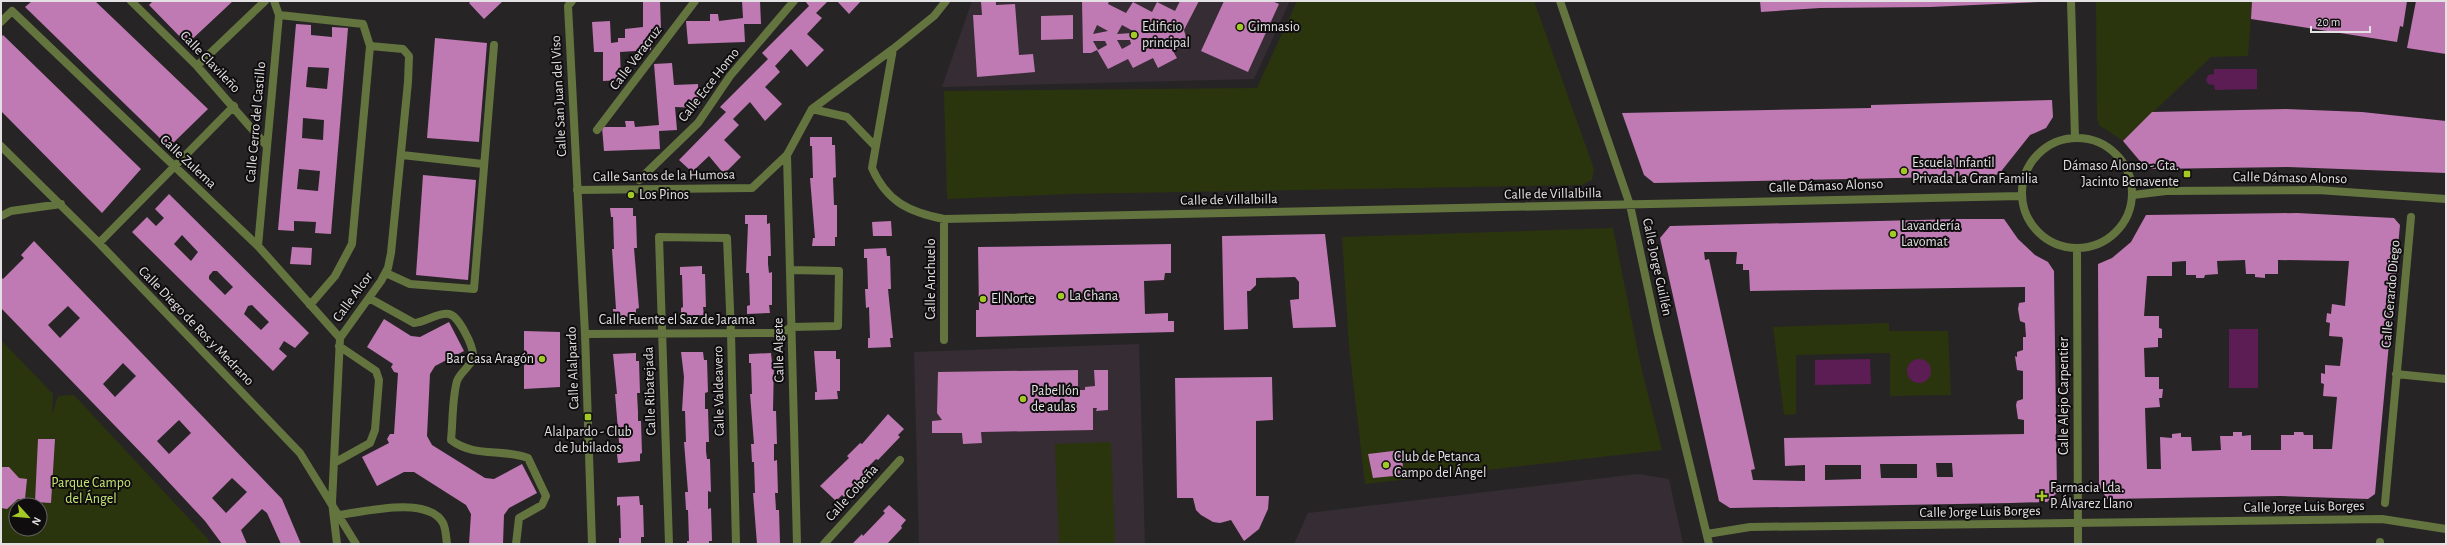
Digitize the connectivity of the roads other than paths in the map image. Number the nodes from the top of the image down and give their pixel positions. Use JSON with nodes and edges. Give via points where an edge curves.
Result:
{"nodes":[{"id":1,"x":265,"y":1,"type":"edge"},
{"id":2,"x":274,"y":1,"type":"edge"},
{"id":3,"x":572,"y":1,"type":"edge"},
{"id":4,"x":695,"y":1,"type":"edge"},
{"id":5,"x":794,"y":1,"type":"edge"},
{"id":6,"x":946,"y":1,"type":"edge"},
{"id":7,"x":1560,"y":1,"type":"edge"},
{"id":8,"x":2071,"y":1,"type":"edge"},
{"id":9,"x":134,"y":2,"type":"edge"},
{"id":10,"x":279,"y":16,"type":"junction"},
{"id":11,"x":1,"y":22,"type":"edge"},
{"id":12,"x":494,"y":45,"type":"dead end"},
{"id":13,"x":370,"y":46,"type":"junction"},
{"id":14,"x":893,"y":49,"type":"junction"},
{"id":15,"x":197,"y":66,"type":"junction"},
{"id":16,"x":234,"y":106,"type":"junction"},
{"id":17,"x":812,"y":109,"type":"junction"},
{"id":18,"x":597,"y":130,"type":"dead end"},
{"id":19,"x":2075,"y":138,"type":"junction"},
{"id":20,"x":266,"y":145,"type":"junction"},
{"id":21,"x":1,"y":146,"type":"edge"},
{"id":22,"x":875,"y":146,"type":"junction"},
{"id":23,"x":787,"y":154,"type":"junction"},
{"id":24,"x":402,"y":155,"type":"junction"},
{"id":25,"x":483,"y":164,"type":"junction"},
{"id":26,"x":173,"y":167,"type":"junction"},
{"id":27,"x":639,"y":180,"type":"dead end"},
{"id":28,"x":577,"y":190,"type":"junction"},
{"id":29,"x":2133,"y":195,"type":"junction"},
{"id":30,"x":2022,"y":196,"type":"junction"},
{"id":31,"x":2446,"y":199,"type":"edge"},
{"id":32,"x":61,"y":204,"type":"junction"},
{"id":33,"x":1630,"y":205,"type":"junction"},
{"id":34,"x":1,"y":216,"type":"edge"},
{"id":35,"x":2411,"y":216,"type":"dead end"},
{"id":36,"x":944,"y":219,"type":"junction"},
{"id":37,"x":659,"y":237,"type":"joint"},
{"id":38,"x":99,"y":243,"type":"junction"},
{"id":39,"x":258,"y":246,"type":"junction"},
{"id":40,"x":2077,"y":249,"type":"junction"},
{"id":41,"x":790,"y":270,"type":"junction"},
{"id":42,"x":386,"y":273,"type":"junction"},
{"id":43,"x":368,"y":298,"type":"junction"},
{"id":44,"x":310,"y":305,"type":"junction"},
{"id":45,"x":791,"y":327,"type":"junction"},
{"id":46,"x":661,"y":333,"type":"junction"},
{"id":47,"x":731,"y":333,"type":"junction"},
{"id":48,"x":585,"y":334,"type":"junction"},
{"id":49,"x":944,"y":340,"type":"dead end"},
{"id":50,"x":339,"y":342,"type":"junction"},
{"id":51,"x":2396,"y":374,"type":"junction"},
{"id":52,"x":2446,"y":379,"type":"edge"},
{"id":53,"x":900,"y":460,"type":"dead end"},
{"id":54,"x":334,"y":463,"type":"junction"},
{"id":55,"x":332,"y":502,"type":"junction"},
{"id":56,"x":2385,"y":503,"type":"dead end"},
{"id":57,"x":339,"y":515,"type":"junction"},
{"id":58,"x":2078,"y":522,"type":"junction"},
{"id":59,"x":2446,"y":529,"type":"edge"},
{"id":60,"x":1707,"y":534,"type":"junction"},
{"id":61,"x":337,"y":544,"type":"edge"},
{"id":62,"x":356,"y":544,"type":"edge"},
{"id":63,"x":447,"y":544,"type":"edge"},
{"id":64,"x":516,"y":544,"type":"edge"},
{"id":65,"x":592,"y":544,"type":"edge"},
{"id":66,"x":669,"y":544,"type":"edge"},
{"id":67,"x":736,"y":544,"type":"edge"},
{"id":68,"x":797,"y":544,"type":"edge"},
{"id":69,"x":824,"y":544,"type":"edge"},
{"id":70,"x":1709,"y":544,"type":"edge"},
{"id":71,"x":2078,"y":544,"type":"edge"}],
"edges":[{"from":1,"to":15,"type":"street"},
{"from":2,"to":10,"type":"street","name":"Calle Cerro del Castillo"},
{"from":3,"to":28,"type":"street","name":"Calle San Juan del Viso","via":[[568,6]]},
{"from":4,"to":18,"type":"street","name":"Calle Veracruz"},
{"from":5,"to":27,"type":"street","name":"Calle Ecce Homo","via":[[730,76],[698,123]]},
{"from":6,"to":14,"type":"street","via":[[934,16]]},
{"from":7,"to":33,"type":"street","name":"Calle Jorge Guillén"},
{"from":8,"to":19,"type":"street"},
{"from":9,"to":15,"type":"street","name":"Calle Clavileño"},
{"from":10,"to":13,"type":"street","name":"Calle Alcor","via":[[363,24]]},
{"from":10,"to":20,"type":"street","name":"Calle Cerro del Castillo"},
{"from":11,"to":26,"type":"street","name":"Calle Zulema","via":[[12,11]]},
{"from":12,"to":25,"type":"street"},
{"from":13,"to":24,"type":"street","name":"Calle Alcor","via":[[402,49],[409,56]]},
{"from":13,"to":44,"type":"street","name":"Calle Alcor","via":[[352,244],[334,276]]},
{"from":14,"to":17,"type":"street"},
{"from":14,"to":22,"type":"street","name":"Calle de Villalbilla"},
{"from":15,"to":16,"type":"street","name":"Calle Clavileño"},
{"from":16,"to":20,"type":"street","name":"Calle Clavileño"},
{"from":16,"to":26,"type":"street"},
{"from":17,"to":22,"type":"street","via":[[846,117]]},
{"from":17,"to":23,"type":"street"},
{"from":19,"to":29,"type":"street","via":[[2097,141],[2116,154],[2129,172]]},
{"from":19,"to":30,"type":"street","via":[[2054,143],[2036,156],[2025,174]]},
{"from":20,"to":39,"type":"street","name":"Calle Cerro del Castillo"},
{"from":21,"to":32,"type":"street","name":"Calle Diego de Ros y Medrano"},
{"from":22,"to":36,"type":"street","name":"Calle de Villalbilla","via":[[872,168],[880,186],[895,201],[920,214]]},
{"from":23,"to":28,"type":"street","name":"Calle Santos de la Humosa","via":[[752,188]]},
{"from":23,"to":41,"type":"street","name":"Calle Algete"},
{"from":24,"to":25,"type":"street"},
{"from":24,"to":42,"type":"street","name":"Calle Alcor","via":[[391,253]]},
{"from":25,"to":42,"type":"street","via":[[474,288],[410,284]]},
{"from":26,"to":38,"type":"street"},
{"from":26,"to":39,"type":"street","name":"Calle Zulema"},
{"from":28,"to":48,"type":"street","name":"Calle Alalpardo"},
{"from":29,"to":31,"type":"street","name":"Calle Dámaso Alonso","via":[[2166,191],[2318,190]]},
{"from":29,"to":40,"type":"street","via":[[2128,215],[2116,233],[2098,244]]},
{"from":30,"to":33,"type":"street","name":"Calle Dámaso Alonso"},
{"from":30,"to":40,"type":"street","via":[[2027,216],[2039,233],[2057,245]]},
{"from":32,"to":34,"type":"street","via":[[10,211]]},
{"from":32,"to":38,"type":"street","name":"Calle Diego de Ros y Medrano"},
{"from":33,"to":36,"type":"street","name":"Calle de Villalbilla"},
{"from":33,"to":60,"type":"street","name":"Calle Jorge Guillén"},
{"from":35,"to":51,"type":"street","name":"Calle Gerardo Diego"},
{"from":36,"to":49,"type":"street","name":"Calle Anchuelo"},
{"from":37,"to":46,"type":"street","name":"Calle Ribatejada"},
{"from":37,"to":47,"type":"street","name":"Calle Valdeavero","via":[[727,238]]},
{"from":38,"to":55,"type":"street","name":"Calle Diego de Ros y Medrano","via":[[300,453]]},
{"from":39,"to":44,"type":"street","name":"Calle Zulema"},
{"from":40,"to":58,"type":"street","name":"Calle Alejo Carpentier"},
{"from":41,"to":45,"type":"street","name":"Calle Algete"},
{"from":41,"to":45,"type":"street","name":"Calle Fuente el Saz de Jarama","via":[[839,271],[838,326]]},
{"from":42,"to":43,"type":"street","name":"Calle Alcor"},
{"from":43,"to":50,"type":"street","name":"Calle Alcor"},
{"from":43,"to":64,"type":"street","via":[[414,323],[447,314],[455,316],[460,322],[473,355],[457,381],[451,440],[474,452],[528,458],[546,496],[542,505],[519,518]]},
{"from":44,"to":50,"type":"street","name":"Calle Zulema"},
{"from":45,"to":47,"type":"street","name":"Calle Fuente el Saz de Jarama","via":[[782,333]]},
{"from":45,"to":68,"type":"street","name":"Calle Algete"},
{"from":46,"to":47,"type":"street","name":"Calle Fuente el Saz de Jarama"},
{"from":46,"to":48,"type":"street","name":"Calle Fuente el Saz de Jarama"},
{"from":46,"to":66,"type":"street","name":"Calle Ribatejada"},
{"from":47,"to":67,"type":"street","name":"Calle Valdeavero"},
{"from":48,"to":65,"type":"street","name":"Calle Alalpardo"},
{"from":50,"to":54,"type":"street","name":"Calle Alcor"},
{"from":50,"to":54,"type":"street","name":"Calle Zulema","via":[[376,371],[379,380],[375,430],[370,443]]},
{"from":51,"to":52,"type":"street"},
{"from":51,"to":56,"type":"street","name":"Calle Gerardo Diego"},
{"from":53,"to":69,"type":"street","name":"Calle Cobeña"},
{"from":54,"to":55,"type":"street","name":"Calle Alcor"},
{"from":55,"to":57,"type":"street"},
{"from":55,"to":61,"type":"street","name":"Calle Diego de Ros y Medrano"},
{"from":57,"to":62,"type":"street"},
{"from":57,"to":63,"type":"street","via":[[394,508],[418,508],[434,513],[442,522]]},
{"from":58,"to":59,"type":"street","name":"Calle Jorge Luis Borges","via":[[2382,519]]},
{"from":58,"to":60,"type":"street","name":"Calle Jorge Luis Borges","via":[[2030,525],[1750,527]]},
{"from":58,"to":71,"type":"street","name":"Calle Alejo Carpentier"},
{"from":60,"to":70,"type":"street","name":"Calle Jorge Guillén"}]}
